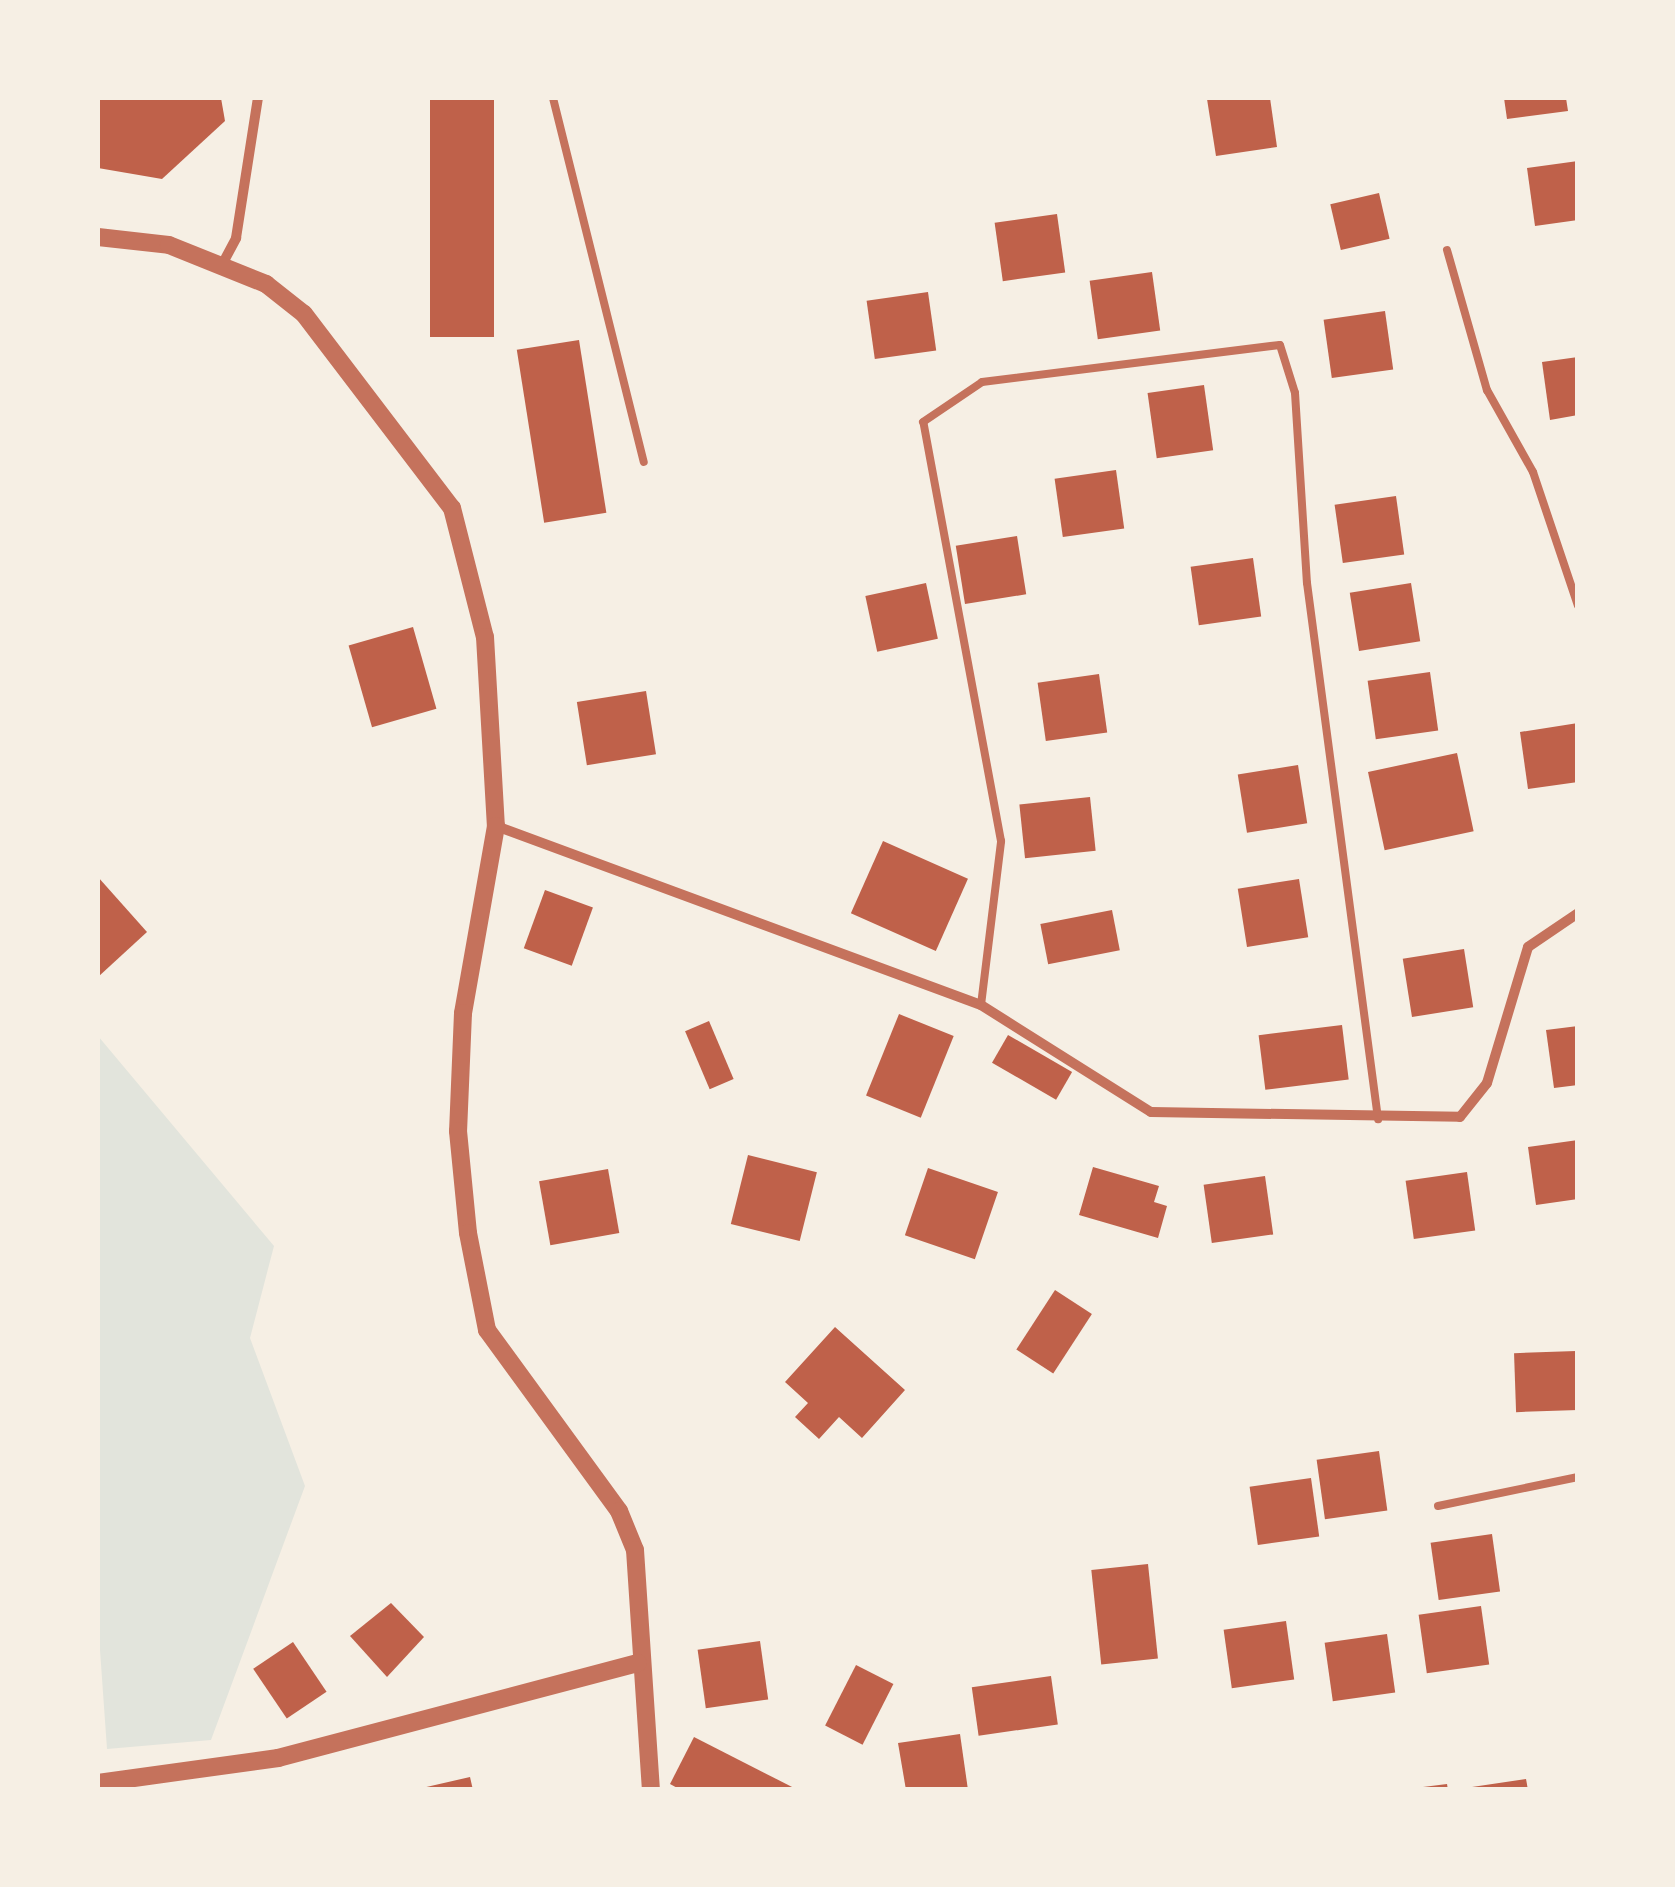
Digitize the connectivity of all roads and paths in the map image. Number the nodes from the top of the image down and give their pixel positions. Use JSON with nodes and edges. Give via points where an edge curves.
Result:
{"nodes":[{"id":1,"x":258,"y":98,"type":"edge"},
{"id":2,"x":553,"y":98,"type":"edge"},
{"id":3,"x":98,"y":237,"type":"edge"},
{"id":4,"x":1447,"y":250,"type":"dead end"},
{"id":5,"x":224,"y":261,"type":"junction"},
{"id":6,"x":644,"y":462,"type":"dead end"},
{"id":7,"x":1578,"y":606,"type":"edge"},
{"id":8,"x":496,"y":826,"type":"junction"},
{"id":9,"x":1578,"y":913,"type":"edge"},
{"id":10,"x":981,"y":1005,"type":"junction"},
{"id":11,"x":1378,"y":1119,"type":"junction"},
{"id":12,"x":1578,"y":1477,"type":"edge"},
{"id":13,"x":1438,"y":1506,"type":"dead end"},
{"id":14,"x":638,"y":1663,"type":"junction"},
{"id":15,"x":98,"y":1784,"type":"edge"},
{"id":16,"x":652,"y":1790,"type":"edge"}],
"edges":[{"from":1,"to":5,"type":"street","via":[[236,238]]},
{"from":2,"to":6,"type":"lane"},
{"from":3,"to":5,"type":"street"},
{"from":4,"to":7,"type":"lane","via":[[1487,390],[1533,472]]},
{"from":5,"to":8,"type":"street","via":[[304,314],[452,508],[485,637]]},
{"from":8,"to":10,"type":"street"},
{"from":8,"to":14,"type":"street","via":[[463,1013],[458,1131],[468,1233],[486,1330],[619,1511],[635,1550],[644,1598]]},
{"from":9,"to":11,"type":"street","via":[[1528,947],[1486,1083],[1460,1117]]},
{"from":10,"to":11,"type":"street","via":[[1152,1112]]},
{"from":10,"to":11,"type":"lane","via":[[1000,841],[923,422],[982,382],[1280,345],[1294,393],[1307,584]]},
{"from":12,"to":13,"type":"lane"},
{"from":14,"to":15,"type":"street","via":[[278,1758]]},
{"from":14,"to":16,"type":"street"}]}
